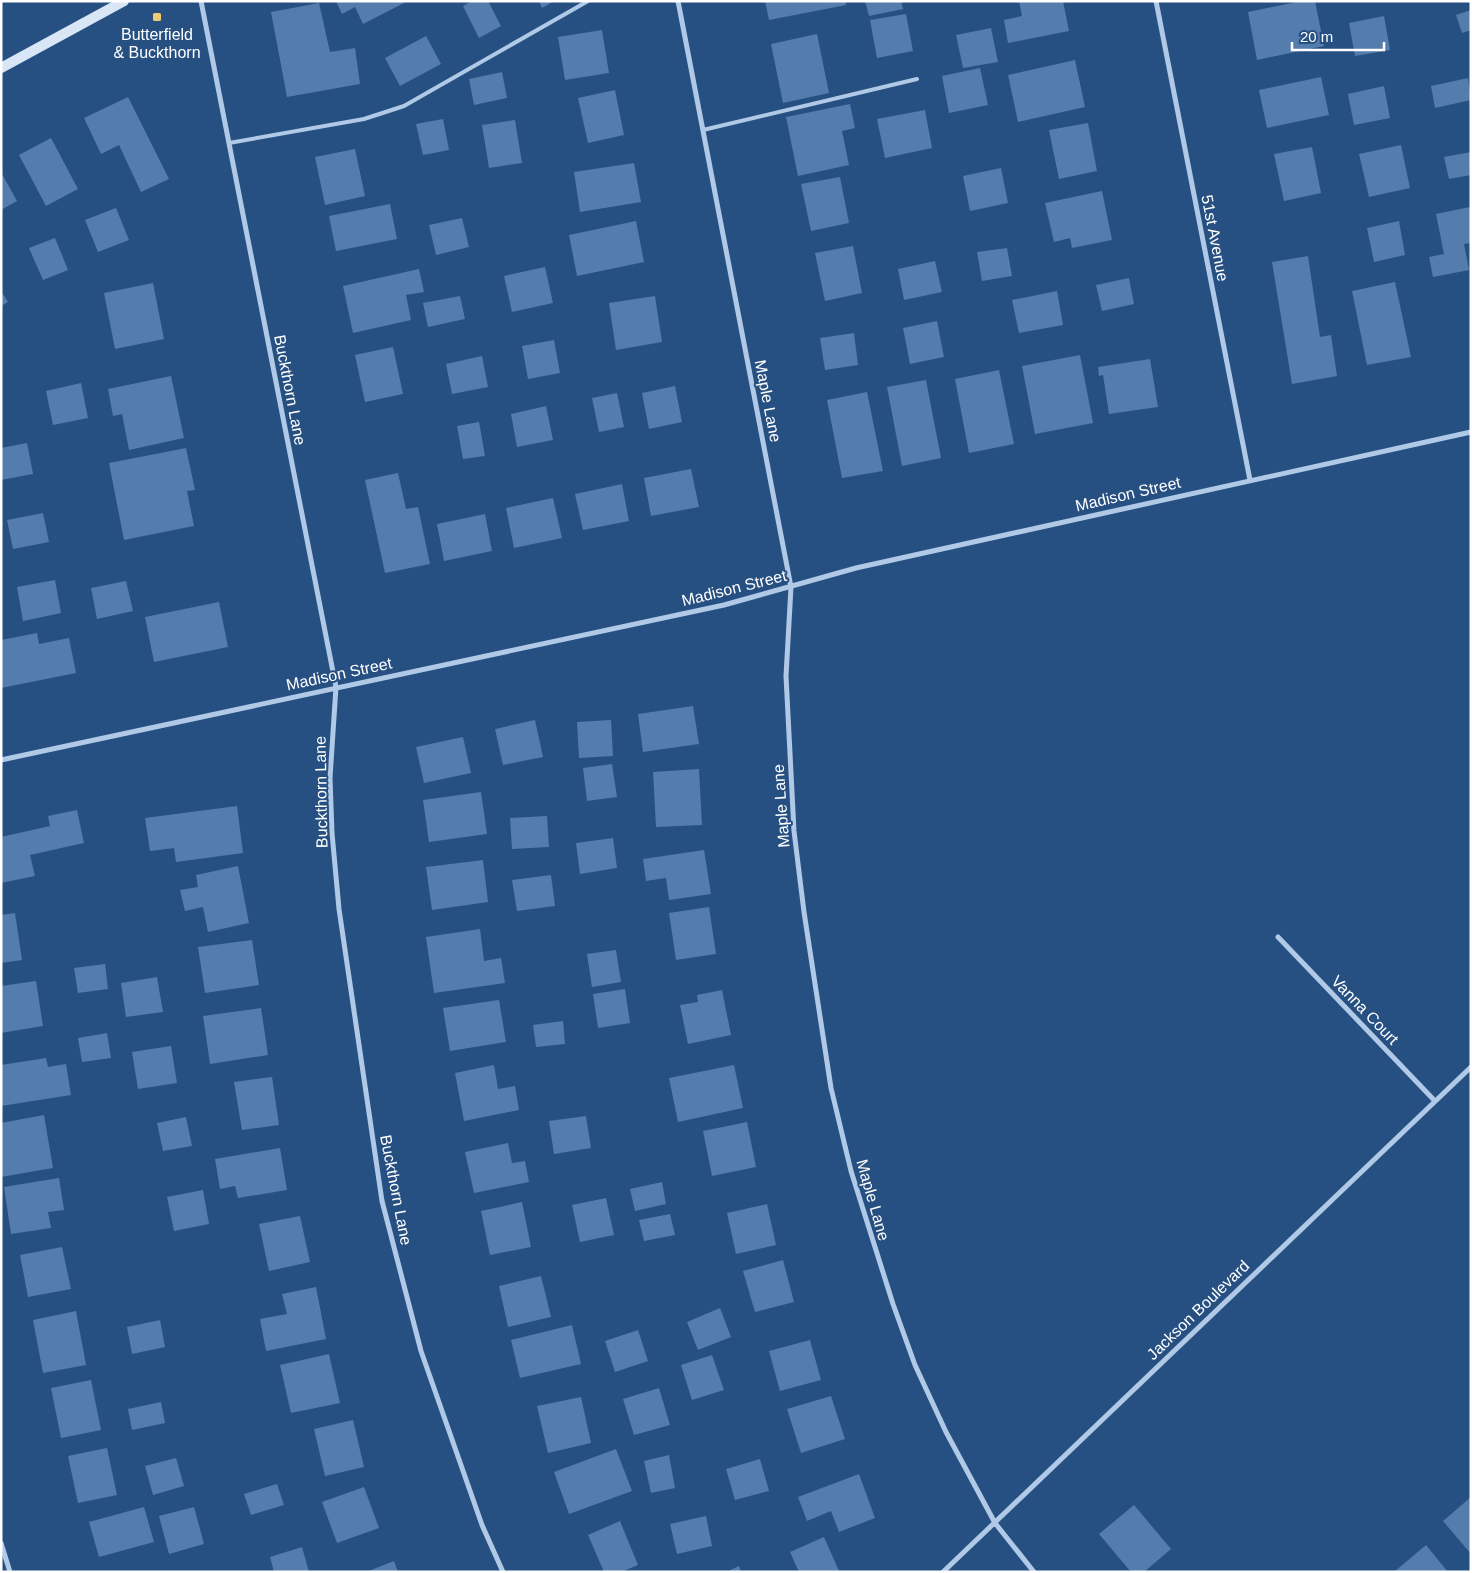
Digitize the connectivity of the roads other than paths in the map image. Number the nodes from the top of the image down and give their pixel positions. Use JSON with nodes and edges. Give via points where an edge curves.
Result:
{"nodes":[{"id":1,"x":124,"y":1,"type":"edge"},
{"id":2,"x":201,"y":1,"type":"edge"},
{"id":3,"x":588,"y":1,"type":"edge"},
{"id":4,"x":678,"y":1,"type":"edge"},
{"id":5,"x":1156,"y":1,"type":"edge"},
{"id":6,"x":1,"y":68,"type":"edge"},
{"id":7,"x":917,"y":79,"type":"dead end"},
{"id":8,"x":703,"y":130,"type":"junction"},
{"id":9,"x":229,"y":143,"type":"junction"},
{"id":10,"x":1471,"y":432,"type":"edge"},
{"id":11,"x":1250,"y":480,"type":"junction"},
{"id":12,"x":791,"y":587,"type":"junction"},
{"id":13,"x":336,"y":687,"type":"junction"},
{"id":14,"x":1,"y":760,"type":"edge"},
{"id":15,"x":1278,"y":937,"type":"dead end"},
{"id":16,"x":1471,"y":1066,"type":"edge"},
{"id":17,"x":1434,"y":1100,"type":"junction"},
{"id":18,"x":995,"y":1523,"type":"junction"},
{"id":19,"x":1,"y":1543,"type":"edge"},
{"id":20,"x":10,"y":1572,"type":"edge"},
{"id":21,"x":503,"y":1572,"type":"edge"},
{"id":22,"x":943,"y":1572,"type":"edge"},
{"id":23,"x":1034,"y":1572,"type":"edge"}],
"edges":[{"from":1,"to":6,"type":"main road"},
{"from":2,"to":9,"type":"street","name":"Buckthorn Lane"},
{"from":3,"to":9,"type":"lane","via":[[404,106],[364,120]]},
{"from":4,"to":8,"type":"street","name":"Maple Lane"},
{"from":5,"to":11,"type":"street","name":"51st Avenue"},
{"from":7,"to":8,"type":"lane"},
{"from":8,"to":12,"type":"street","name":"Maple Lane"},
{"from":9,"to":13,"type":"street","name":"Buckthorn Lane"},
{"from":10,"to":11,"type":"street","name":"Madison Street"},
{"from":11,"to":12,"type":"street","name":"Madison Street","via":[[856,568]]},
{"from":12,"to":13,"type":"street","name":"Madison Street","via":[[714,607]]},
{"from":12,"to":18,"type":"street","name":"Maple Lane","via":[[786,676],[794,831],[831,1088],[851,1171],[892,1304],[915,1365],[946,1432]]},
{"from":13,"to":14,"type":"street","name":"Madison Street"},
{"from":13,"to":21,"type":"street","name":"Buckthorn Lane","via":[[330,778],[332,833],[338,899],[382,1201],[421,1351],[482,1525]]},
{"from":15,"to":17,"type":"street","name":"Vanna Court"},
{"from":16,"to":17,"type":"street","name":"Jackson Boulevard"},
{"from":17,"to":18,"type":"street","name":"Jackson Boulevard"},
{"from":18,"to":22,"type":"street","name":"Jackson Boulevard"},
{"from":18,"to":23,"type":"street","name":"Maple Lane"},
{"from":19,"to":20,"type":"street"}]}
